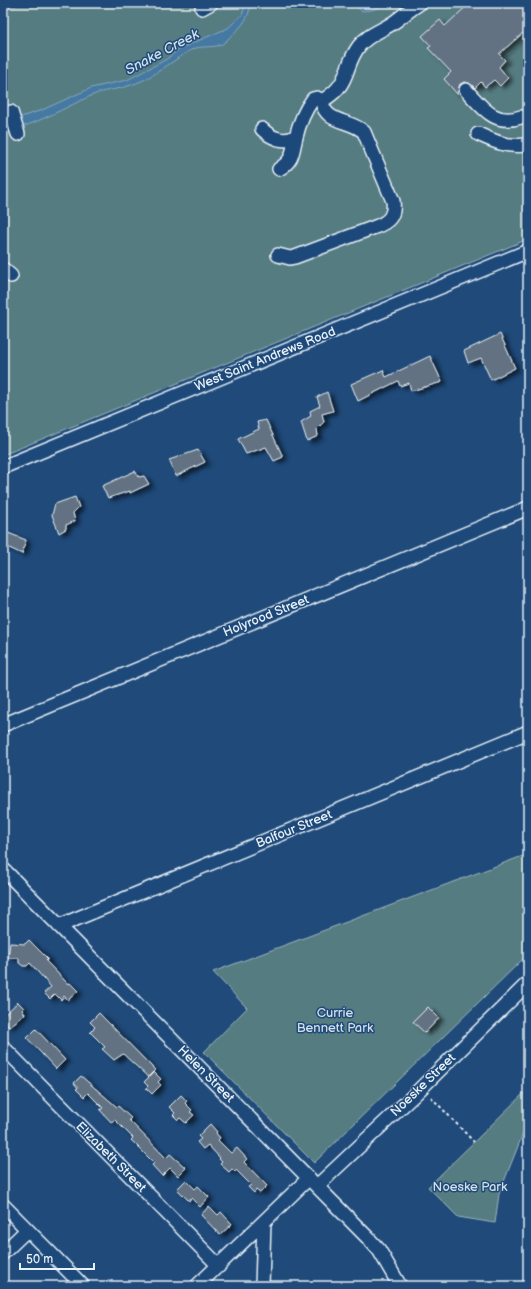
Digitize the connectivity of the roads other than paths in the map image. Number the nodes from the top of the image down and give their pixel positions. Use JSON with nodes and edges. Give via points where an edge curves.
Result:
{"nodes":[{"id":1,"x":420,"y":3,"type":"edge"},
{"id":2,"x":466,"y":90,"type":"dead end"},
{"id":3,"x":322,"y":101,"type":"junction"},
{"id":4,"x":521,"y":117,"type":"dead end"},
{"id":5,"x":262,"y":129,"type":"dead end"},
{"id":6,"x":478,"y":134,"type":"dead end"},
{"id":7,"x":296,"y":136,"type":"junction"},
{"id":8,"x":528,"y":145,"type":"edge"},
{"id":9,"x":279,"y":169,"type":"dead end"},
{"id":10,"x":528,"y":251,"type":"edge"},
{"id":11,"x":278,"y":255,"type":"dead end"},
{"id":12,"x":3,"y":467,"type":"edge"},
{"id":13,"x":528,"y":508,"type":"edge"},
{"id":14,"x":3,"y":725,"type":"edge"},
{"id":15,"x":528,"y":732,"type":"edge"},
{"id":16,"x":3,"y":869,"type":"edge"},
{"id":17,"x":59,"y":926,"type":"junction"},
{"id":18,"x":528,"y":983,"type":"edge"},
{"id":19,"x":3,"y":1047,"type":"edge"},
{"id":20,"x":313,"y":1182,"type":"junction"},
{"id":21,"x":3,"y":1205,"type":"edge"},
{"id":22,"x":264,"y":1222,"type":"junction"},
{"id":23,"x":27,"y":1230,"type":"junction"},
{"id":24,"x":3,"y":1253,"type":"edge"},
{"id":25,"x":219,"y":1266,"type":"junction"},
{"id":26,"x":83,"y":1286,"type":"edge"},
{"id":27,"x":197,"y":1286,"type":"edge"},
{"id":28,"x":262,"y":1286,"type":"edge"},
{"id":29,"x":400,"y":1286,"type":"edge"}],
"edges":[{"from":1,"to":3,"type":"street","via":[[360,45],[341,86]]},
{"from":2,"to":4,"type":"street","via":[[491,115],[510,121]]},
{"from":3,"to":7,"type":"street","via":[[313,99]]},
{"from":3,"to":11,"type":"street","via":[[329,116],[359,127],[364,132],[393,201],[393,212],[385,224],[290,258]]},
{"from":5,"to":7,"type":"street","via":[[271,137],[280,139],[287,140]]},
{"from":6,"to":8,"type":"street","via":[[511,146]]},
{"from":7,"to":9,"type":"street","via":[[293,154]]},
{"from":10,"to":12,"type":"street","name":"West Saint Andrews Road"},
{"from":13,"to":14,"type":"street","name":"Holyrood Street"},
{"from":15,"to":17,"type":"street","name":"Balfour Street"},
{"from":16,"to":17,"type":"street","name":"Helen Street"},
{"from":17,"to":20,"type":"street","name":"Helen Street"},
{"from":18,"to":20,"type":"street","name":"Noeske Street","via":[[413,1096]]},
{"from":19,"to":25,"type":"street","name":"Elizabeth Street"},
{"from":20,"to":22,"type":"street","name":"Noeske Street"},
{"from":20,"to":29,"type":"street","name":"Helen Street","via":[[379,1250]]},
{"from":21,"to":23,"type":"street"},
{"from":22,"to":25,"type":"street","name":"Noeske Street"},
{"from":22,"to":28,"type":"street"},
{"from":23,"to":24,"type":"street"},
{"from":23,"to":26,"type":"street"},
{"from":25,"to":27,"type":"street","name":"Noeske Street"}]}
